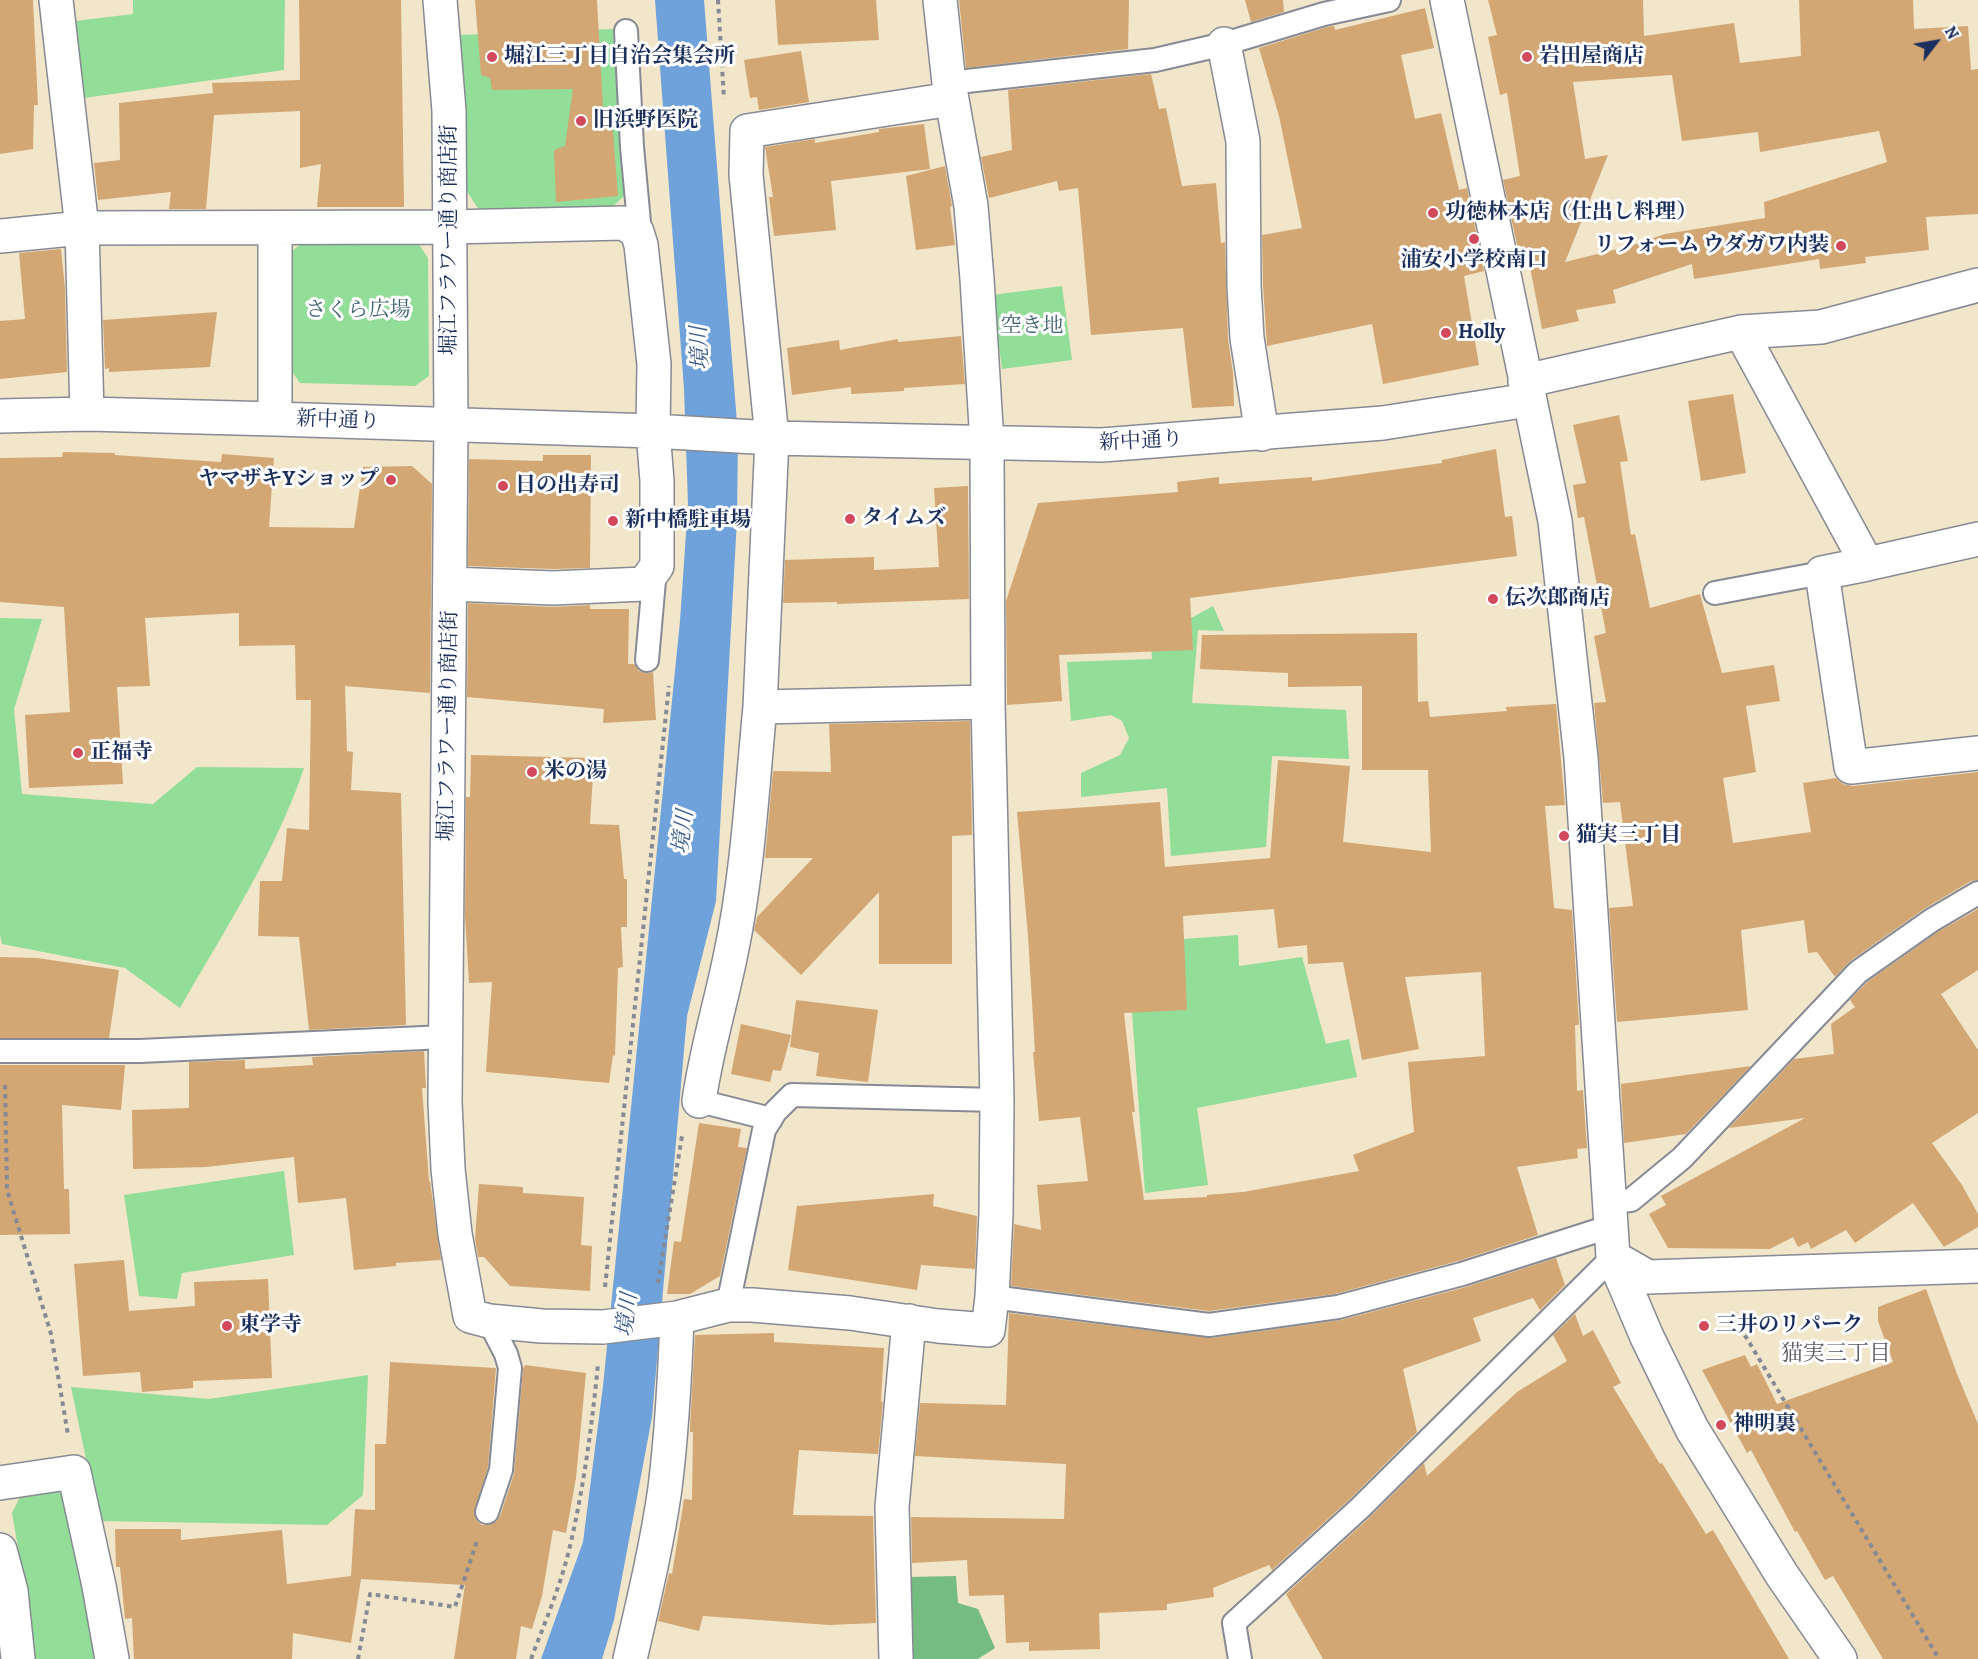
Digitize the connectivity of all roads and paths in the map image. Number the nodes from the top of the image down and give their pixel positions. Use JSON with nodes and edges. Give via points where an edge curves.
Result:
{"nodes":[{"id":1,"x":56,"y":0,"type":"edge"},
{"id":2,"x":440,"y":0,"type":"edge"},
{"id":3,"x":940,"y":0,"type":"edge"},
{"id":4,"x":1389,"y":0,"type":"edge"},
{"id":5,"x":1447,"y":0,"type":"edge"},
{"id":6,"x":626,"y":32,"type":"dead end"},
{"id":7,"x":1224,"y":44,"type":"junction"},
{"id":8,"x":950,"y":91,"type":"junction"},
{"id":9,"x":449,"y":227,"type":"junction"},
{"id":10,"x":82,"y":228,"type":"junction"},
{"id":11,"x":275,"y":228,"type":"junction"},
{"id":12,"x":0,"y":236,"type":"edge"},
{"id":13,"x":641,"y":245,"type":"junction"},
{"id":14,"x":1978,"y":285,"type":"edge"},
{"id":15,"x":1741,"y":332,"type":"junction"},
{"id":16,"x":1526,"y":390,"type":"junction"},
{"id":17,"x":87,"y":414,"type":"junction"},
{"id":18,"x":0,"y":416,"type":"edge"},
{"id":19,"x":275,"y":419,"type":"junction"},
{"id":20,"x":451,"y":425,"type":"junction"},
{"id":21,"x":665,"y":432,"type":"junction"},
{"id":22,"x":1262,"y":434,"type":"junction"},
{"id":23,"x":761,"y":438,"type":"junction"},
{"id":24,"x":987,"y":442,"type":"junction"},
{"id":25,"x":1978,"y":539,"type":"edge"},
{"id":26,"x":1867,"y":564,"type":"junction"},
{"id":27,"x":655,"y":569,"type":"junction"},
{"id":28,"x":1822,"y":573,"type":"junction"},
{"id":29,"x":451,"y":584,"type":"junction"},
{"id":30,"x":1715,"y":593,"type":"dead end"},
{"id":31,"x":647,"y":660,"type":"dead end"},
{"id":32,"x":669,"y":683,"type":"dead end"},
{"id":33,"x":988,"y":702,"type":"junction"},
{"id":34,"x":760,"y":707,"type":"junction"},
{"id":35,"x":1978,"y":753,"type":"edge"},
{"id":36,"x":1978,"y":893,"type":"edge"},
{"id":37,"x":445,"y":1037,"type":"junction"},
{"id":38,"x":2,"y":1051,"type":"edge"},
{"id":39,"x":997,"y":1100,"type":"junction"},
{"id":40,"x":699,"y":1101,"type":"joint"},
{"id":41,"x":771,"y":1119,"type":"junction"},
{"id":42,"x":1612,"y":1228,"type":"junction"},
{"id":43,"x":1978,"y":1266,"type":"edge"},
{"id":44,"x":1708,"y":1274,"type":"junction"},
{"id":45,"x":604,"y":1287,"type":"dead end"},
{"id":46,"x":992,"y":1297,"type":"junction"},
{"id":47,"x":728,"y":1305,"type":"junction"},
{"id":48,"x":667,"y":1318,"type":"junction"},
{"id":49,"x":489,"y":1321,"type":"junction"},
{"id":50,"x":909,"y":1322,"type":"junction"},
{"id":51,"x":598,"y":1362,"type":"dead end"},
{"id":52,"x":74,"y":1472,"type":"junction"},
{"id":53,"x":0,"y":1484,"type":"edge"},
{"id":54,"x":487,"y":1512,"type":"joint"},
{"id":55,"x":0,"y":1550,"type":"edge"},
{"id":56,"x":18,"y":1659,"type":"edge"},
{"id":57,"x":112,"y":1659,"type":"edge"},
{"id":58,"x":358,"y":1659,"type":"edge"},
{"id":59,"x":531,"y":1659,"type":"edge"},
{"id":60,"x":630,"y":1659,"type":"edge"},
{"id":61,"x":896,"y":1659,"type":"edge"},
{"id":62,"x":1240,"y":1659,"type":"edge"},
{"id":63,"x":1840,"y":1659,"type":"edge"},
{"id":64,"x":1939,"y":1659,"type":"edge"}],
"edges":[{"from":1,"to":10,"type":"street"},
{"from":2,"to":9,"type":"street","name":"堀江フラワー通り商店街","via":[[448,111]]},
{"from":3,"to":8,"type":"street"},
{"from":4,"to":7,"type":"lane","via":[[1324,14]]},
{"from":5,"to":16,"type":"street"},
{"from":6,"to":13,"type":"lane"},
{"from":7,"to":8,"type":"lane","via":[[1155,60]]},
{"from":7,"to":22,"type":"street","via":[[1243,141],[1247,338]]},
{"from":8,"to":23,"type":"street","via":[[747,131],[746,175]]},
{"from":8,"to":24,"type":"street","via":[[970,206]]},
{"from":9,"to":11,"type":"street"},
{"from":9,"to":13,"type":"street","via":[[624,223],[637,232]]},
{"from":9,"to":20,"type":"street","name":"堀江フラワー通り商店街"},
{"from":10,"to":11,"type":"street"},
{"from":10,"to":12,"type":"street"},
{"from":10,"to":17,"type":"street"},
{"from":11,"to":19,"type":"street"},
{"from":13,"to":21,"type":"street"},
{"from":14,"to":15,"type":"street","name":"新中通り","via":[[1821,327]]},
{"from":15,"to":16,"type":"street","name":"新中通り"},
{"from":15,"to":26,"type":"street"},
{"from":16,"to":22,"type":"street","name":"新中通り","via":[[1383,423]]},
{"from":16,"to":42,"type":"street","via":[[1555,521],[1578,722]]},
{"from":17,"to":18,"type":"street","name":"新中通り"},
{"from":17,"to":19,"type":"street","name":"新中通り"},
{"from":19,"to":20,"type":"street","name":"新中通り"},
{"from":20,"to":21,"type":"street","name":"新中通り"},
{"from":20,"to":29,"type":"street","name":"堀江フラワー通り商店街"},
{"from":21,"to":23,"type":"street","name":"新中通り"},
{"from":21,"to":27,"type":"street","via":[[657,481]]},
{"from":22,"to":24,"type":"street","name":"新中通り","via":[[1102,445]]},
{"from":23,"to":24,"type":"street","name":"新中通り"},
{"from":23,"to":34,"type":"street"},
{"from":24,"to":33,"type":"street"},
{"from":25,"to":26,"type":"street"},
{"from":26,"to":28,"type":"street"},
{"from":27,"to":29,"type":"street","via":[[644,584],[553,588]]},
{"from":27,"to":31,"type":"lane"},
{"from":28,"to":30,"type":"lane"},
{"from":28,"to":35,"type":"street","via":[[1851,766]]},
{"from":29,"to":37,"type":"street","name":"堀江フラワー通り商店街"},
{"from":32,"to":45,"type":"path"},
{"from":33,"to":34,"type":"street"},
{"from":33,"to":39,"type":"street"},
{"from":34,"to":40,"type":"street","via":[[740,901]]},
{"from":36,"to":42,"type":"lane","via":[[1858,972],[1682,1158],[1631,1200]]},
{"from":37,"to":38,"type":"lane","via":[[140,1051]]},
{"from":37,"to":49,"type":"street","name":"堀江フラワー通り商店街","via":[[446,1124],[455,1234],[470,1316]]},
{"from":38,"to":52,"type":"path","via":[[7,1190],[51,1335]]},
{"from":39,"to":41,"type":"lane","via":[[792,1095]]},
{"from":39,"to":46,"type":"street"},
{"from":40,"to":41,"type":"lane"},
{"from":41,"to":47,"type":"lane","via":[[764,1130]]},
{"from":42,"to":44,"type":"street","via":[[1648,1277]]},
{"from":42,"to":46,"type":"lane","via":[[1338,1307],[1209,1325]]},
{"from":42,"to":62,"type":"lane","via":[[1360,1508],[1234,1623]]},
{"from":42,"to":63,"type":"street","via":[[1647,1337],[1692,1429],[1782,1575]]},
{"from":43,"to":44,"type":"street"},
{"from":44,"to":64,"type":"path"},
{"from":46,"to":50,"type":"street","via":[[988,1330]]},
{"from":47,"to":48,"type":"street"},
{"from":47,"to":50,"type":"street","via":[[850,1312]]},
{"from":48,"to":49,"type":"street","via":[[603,1327]]},
{"from":48,"to":60,"type":"street","via":[[674,1385],[664,1488]]},
{"from":49,"to":54,"type":"lane","via":[[510,1368],[501,1470]]},
{"from":50,"to":61,"type":"street","via":[[892,1508]]},
{"from":51,"to":59,"type":"path","via":[[591,1434],[570,1547]]},
{"from":52,"to":53,"type":"street"},
{"from":52,"to":57,"type":"street"},
{"from":54,"to":58,"type":"path","via":[[455,1607],[370,1594]]},
{"from":55,"to":56,"type":"street","via":[[11,1591]]}]}
